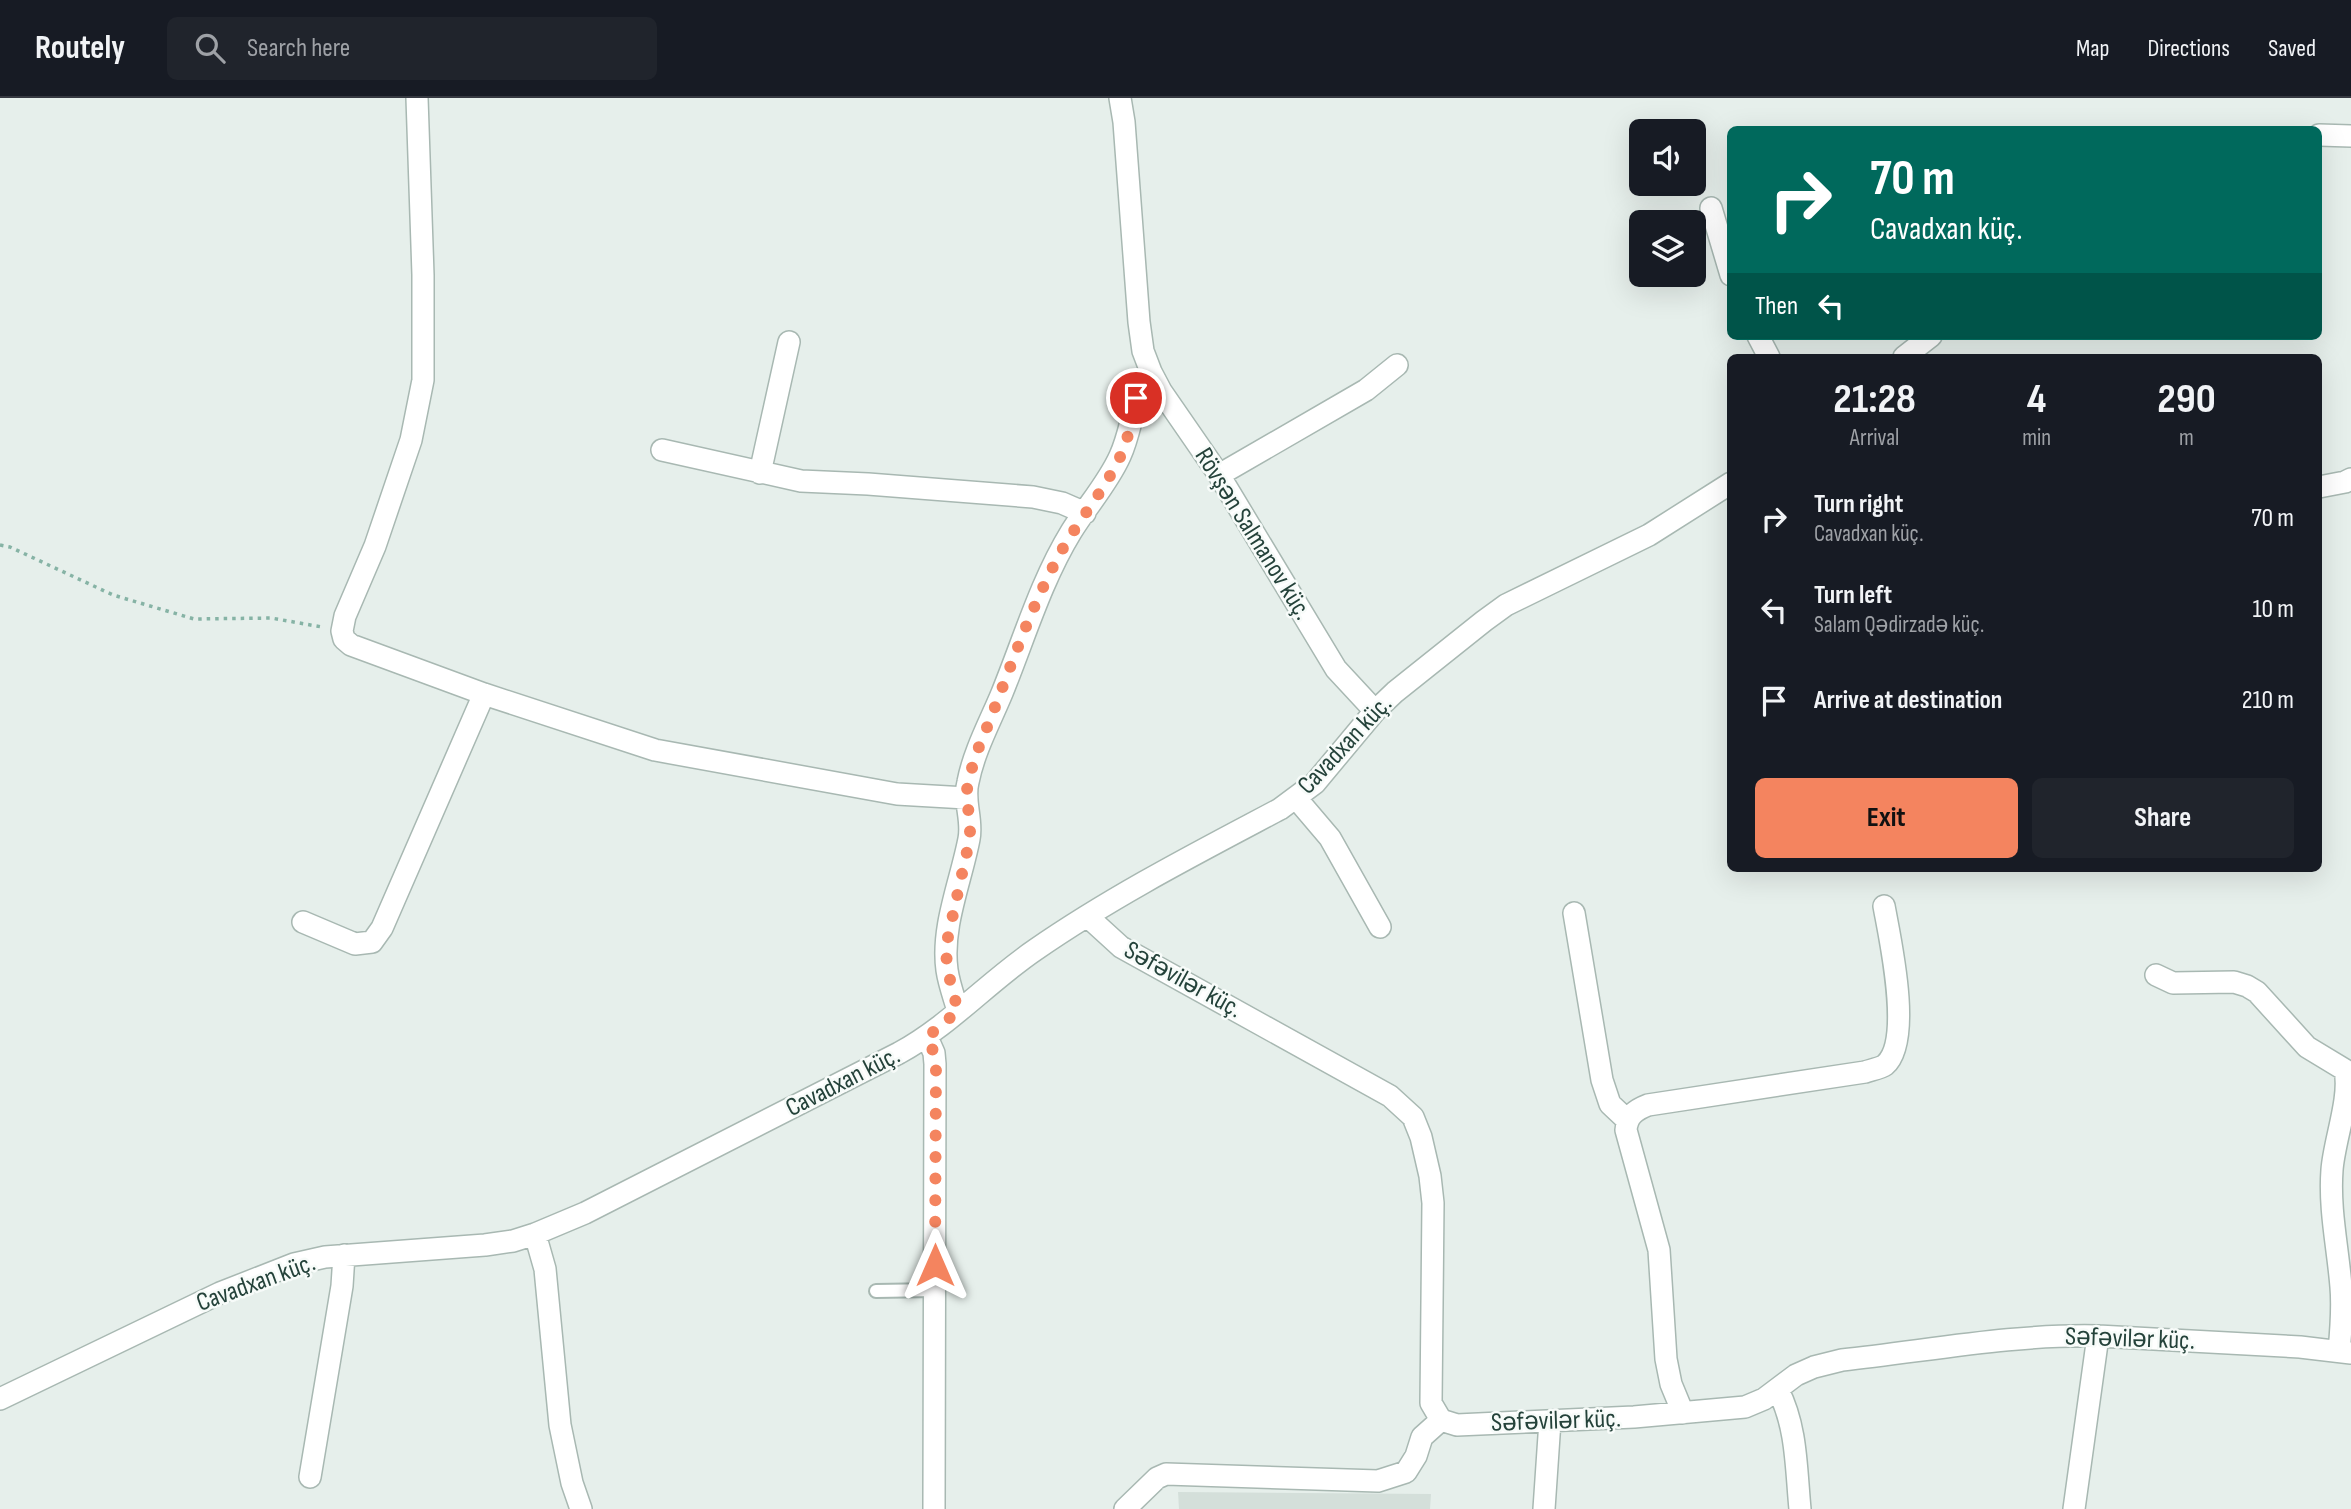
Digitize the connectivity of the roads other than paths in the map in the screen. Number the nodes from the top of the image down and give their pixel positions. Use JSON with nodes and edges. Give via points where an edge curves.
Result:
{"nodes":[{"id":1,"x":417,"y":98,"type":"edge"},
{"id":2,"x":1120,"y":98,"type":"edge"},
{"id":3,"x":2322,"y":135,"type":"edge"},
{"id":4,"x":2351,"y":136,"type":"edge"},
{"id":5,"x":1712,"y":208,"type":"dead end"},
{"id":6,"x":1727,"y":261,"type":"edge"},
{"id":7,"x":789,"y":342,"type":"dead end"},
{"id":8,"x":1397,"y":365,"type":"dead end"},
{"id":9,"x":1151,"y":372,"type":"junction"},
{"id":10,"x":662,"y":450,"type":"dead end"},
{"id":11,"x":760,"y":473,"type":"junction"},
{"id":12,"x":1219,"y":475,"type":"junction"},
{"id":13,"x":2351,"y":479,"type":"edge"},
{"id":14,"x":1727,"y":485,"type":"edge"},
{"id":15,"x":2322,"y":486,"type":"edge"},
{"id":16,"x":1085,"y":513,"type":"junction"},
{"id":17,"x":484,"y":694,"type":"junction"},
{"id":18,"x":1375,"y":711,"type":"junction"},
{"id":19,"x":966,"y":798,"type":"junction"},
{"id":20,"x":1296,"y":798,"type":"junction"},
{"id":21,"x":1884,"y":906,"type":"dead end"},
{"id":22,"x":1574,"y":913,"type":"dead end"},
{"id":23,"x":1087,"y":916,"type":"junction"},
{"id":24,"x":303,"y":922,"type":"dead end"},
{"id":25,"x":1380,"y":927,"type":"dead end"},
{"id":26,"x":2156,"y":975,"type":"dead end"},
{"id":27,"x":958,"y":1011,"type":"junction"},
{"id":28,"x":927,"y":1037,"type":"junction"},
{"id":29,"x":1627,"y":1120,"type":"junction"},
{"id":30,"x":534,"y":1234,"type":"junction"},
{"id":31,"x":344,"y":1255,"type":"junction"},
{"id":32,"x":876,"y":1290,"type":"dead end"},
{"id":33,"x":935,"y":1290,"type":"junction"},
{"id":34,"x":2098,"y":1336,"type":"junction"},
{"id":35,"x":2345,"y":1352,"type":"edge"},
{"id":36,"x":1778,"y":1390,"type":"junction"},
{"id":37,"x":0,"y":1399,"type":"edge"},
{"id":38,"x":1683,"y":1413,"type":"junction"},
{"id":39,"x":1441,"y":1420,"type":"junction"},
{"id":40,"x":1550,"y":1421,"type":"junction"},
{"id":41,"x":310,"y":1477,"type":"dead end"},
{"id":42,"x":580,"y":1509,"type":"edge"},
{"id":43,"x":934,"y":1509,"type":"edge"},
{"id":44,"x":1125,"y":1509,"type":"edge"},
{"id":45,"x":1544,"y":1509,"type":"edge"},
{"id":46,"x":1800,"y":1509,"type":"edge"},
{"id":47,"x":2074,"y":1509,"type":"edge"}],
"edges":[{"from":1,"to":17,"type":"street","via":[[423,380],[411,440],[342,631],[351,645]]},
{"from":2,"to":9,"type":"street","name":"Rövşən Salmanov küç.","via":[[1139,322]]},
{"from":3,"to":4,"type":"street"},
{"from":5,"to":6,"type":"street"},
{"from":7,"to":11,"type":"street"},
{"from":8,"to":12,"type":"street","via":[[1366,390]]},
{"from":9,"to":12,"type":"street","name":"Rövşən Salmanov küç."},
{"from":9,"to":16,"type":"street","via":[[1136,398],[1120,456]]},
{"from":10,"to":11,"type":"street"},
{"from":11,"to":16,"type":"street","via":[[801,481],[1032,497]]},
{"from":12,"to":18,"type":"street","name":"Rövşən Salmanov küç.","via":[[1336,669]]},
{"from":13,"to":15,"type":"street"},
{"from":14,"to":18,"type":"street","name":"Cavadxan küç.","via":[[1648,536],[1506,606]]},
{"from":16,"to":19,"type":"street","via":[[1053,567],[1031,619],[976,754]]},
{"from":17,"to":19,"type":"street","via":[[689,758],[897,794]]},
{"from":17,"to":24,"type":"street","via":[[372,942],[355,944]]},
{"from":18,"to":20,"type":"street","name":"Cavadxan küç.","via":[[1315,783]]},
{"from":19,"to":27,"type":"street","via":[[970,838],[946,946]]},
{"from":20,"to":23,"type":"street","name":"Cavadxan küç."},
{"from":20,"to":25,"type":"street","via":[[1330,838]]},
{"from":21,"to":29,"type":"street","via":[[1896,971],[1898,1030],[1885,1065],[1865,1072],[1648,1105]]},
{"from":22,"to":29,"type":"street","via":[[1602,1080],[1610,1104]]},
{"from":23,"to":27,"type":"street","name":"Cavadxan küç.","via":[[1002,973]]},
{"from":23,"to":39,"type":"street","name":"Səfəvilər küç.","via":[[1121,947],[1390,1096],[1413,1117],[1433,1203],[1431,1403]]},
{"from":26,"to":35,"type":"street","via":[[2173,983],[2234,982],[2246,986],[2258,992],[2307,1047],[2346,1070],[2347,1093],[2331,1187]]},
{"from":27,"to":28,"type":"street","name":"Cavadxan küç."},
{"from":28,"to":30,"type":"street","name":"Cavadxan küç.","via":[[584,1213]]},
{"from":28,"to":33,"type":"street","via":[[936,1064]]},
{"from":29,"to":38,"type":"street","via":[[1659,1250],[1666,1359]]},
{"from":30,"to":31,"type":"street","name":"Cavadxan küç.","via":[[485,1245]]},
{"from":30,"to":42,"type":"street","via":[[545,1269],[560,1425]]},
{"from":31,"to":37,"type":"street","name":"Cavadxan küç.","via":[[308,1260],[220,1293]]},
{"from":31,"to":41,"type":"street"},
{"from":32,"to":33,"type":"lane"},
{"from":33,"to":43,"type":"street"},
{"from":34,"to":35,"type":"street","name":"Səfəvilər küç."},
{"from":34,"to":36,"type":"street","name":"Səfəvilər küç.","via":[[2019,1339],[1842,1360],[1805,1371]]},
{"from":34,"to":47,"type":"street"},
{"from":36,"to":38,"type":"street","name":"Səfəvilər küç.","via":[[1745,1407]]},
{"from":36,"to":46,"type":"street","via":[[1793,1432]]},
{"from":38,"to":40,"type":"street","name":"Səfəvilər küç."},
{"from":39,"to":40,"type":"street","name":"Səfəvilər küç.","via":[[1457,1425]]},
{"from":39,"to":44,"type":"street","via":[[1422,1437],[1406,1472],[1378,1480],[1166,1474]]},
{"from":40,"to":45,"type":"street"}]}
